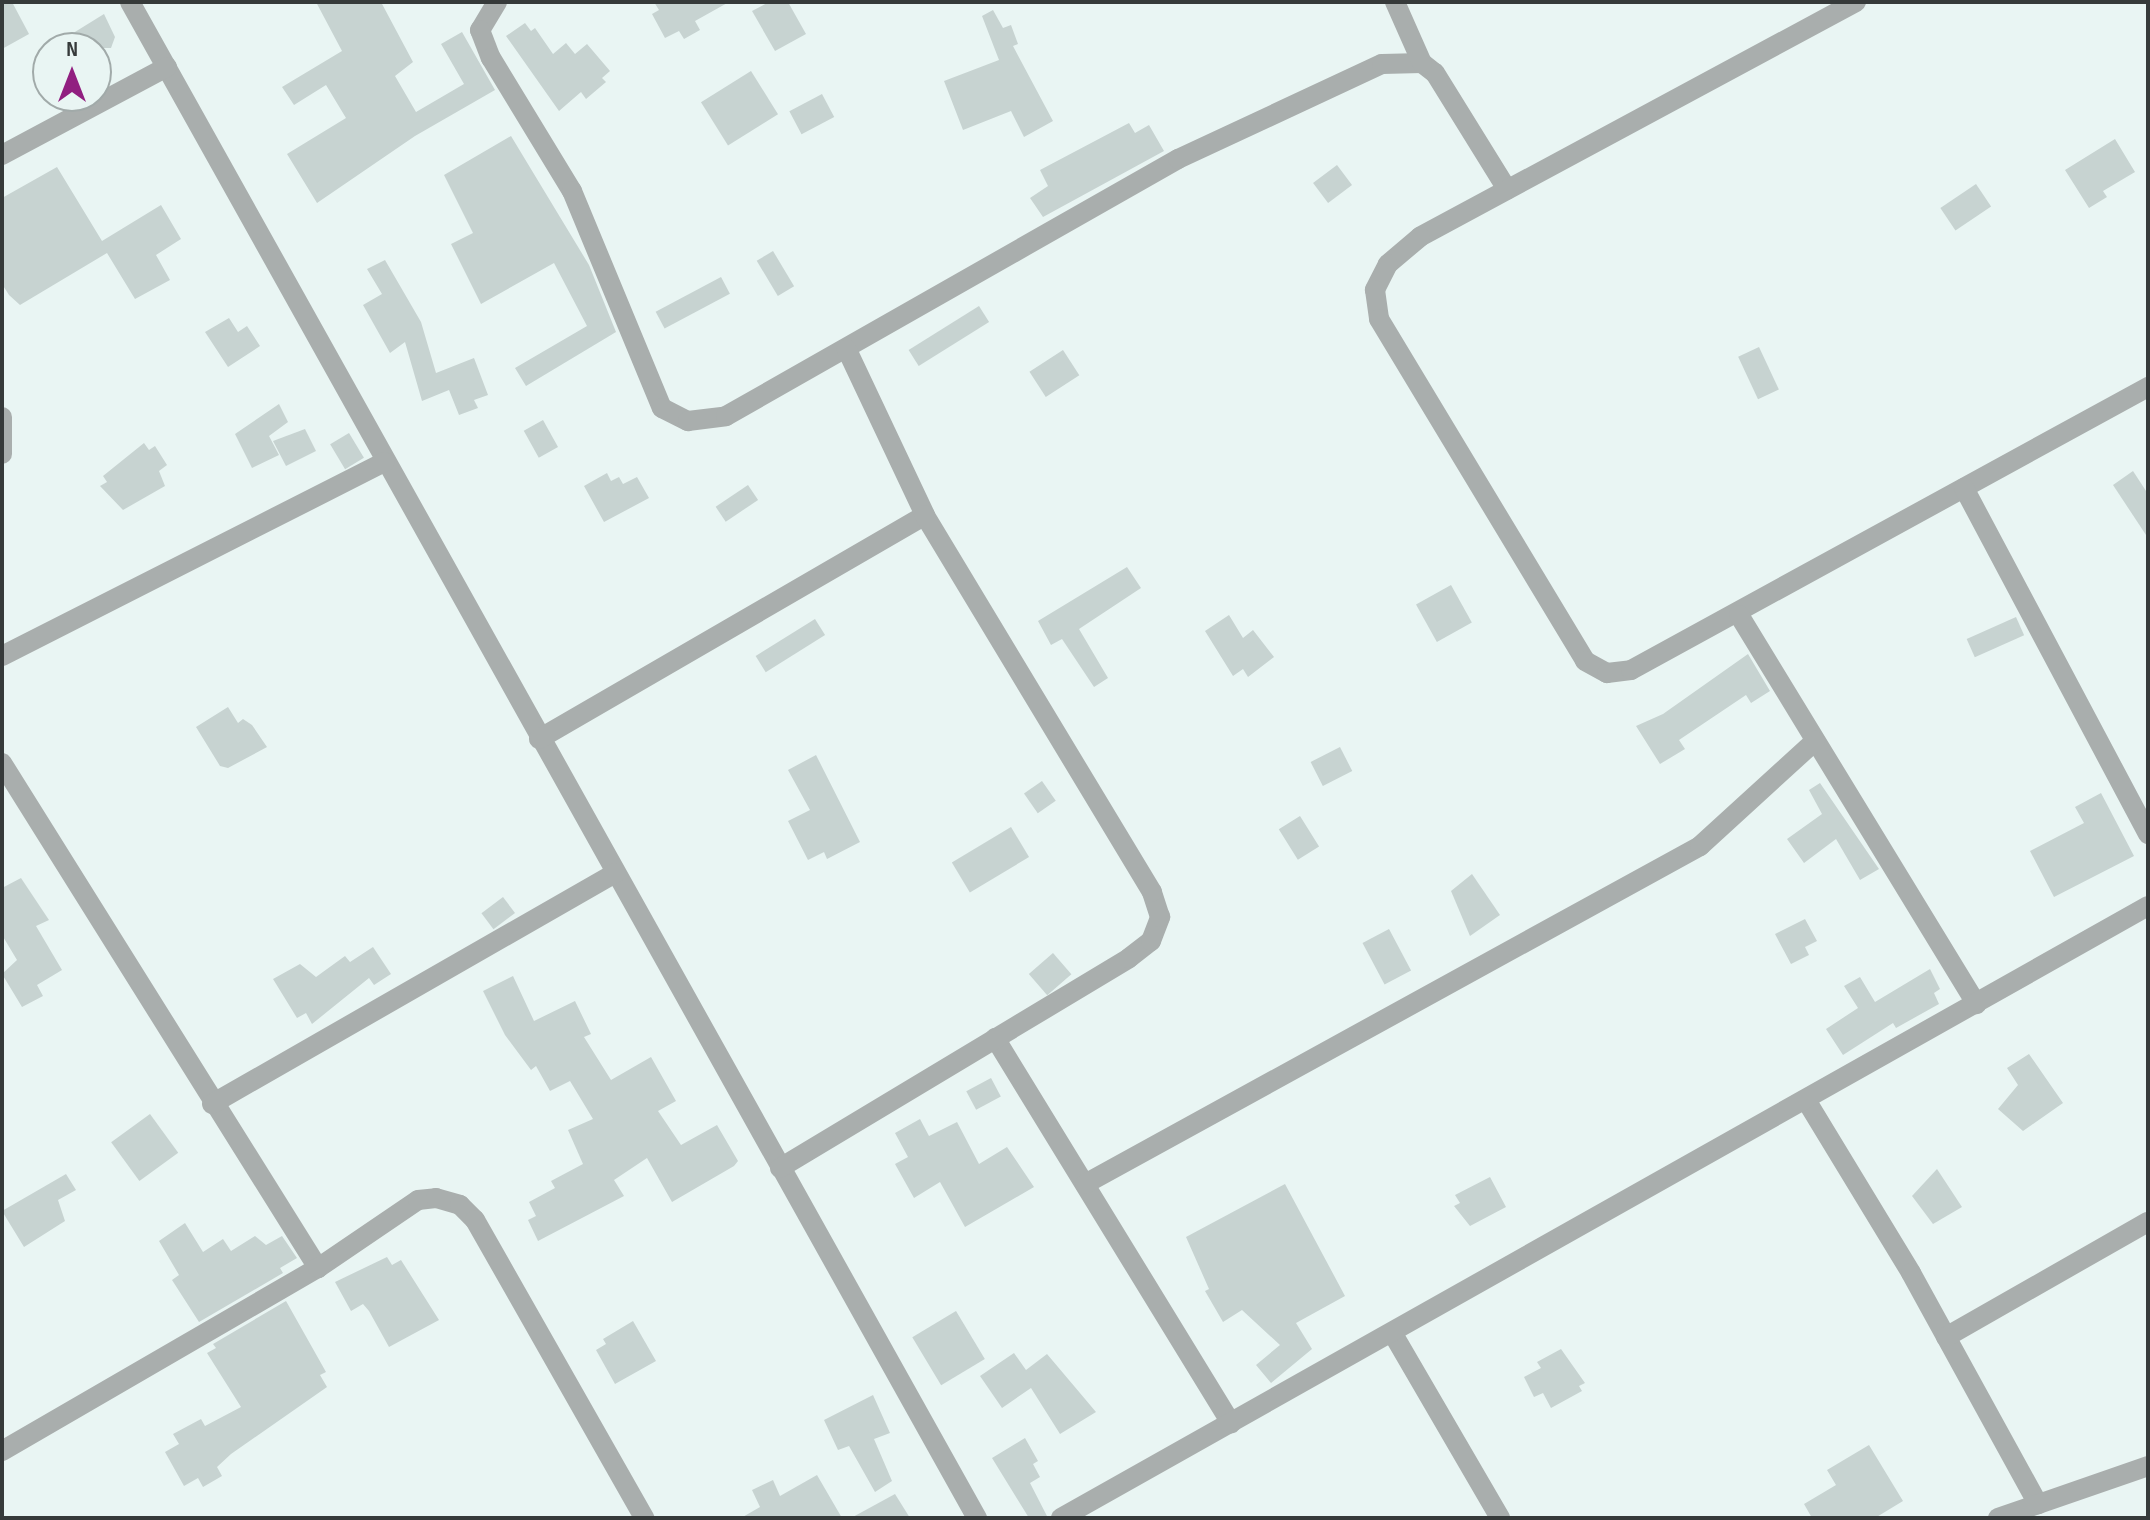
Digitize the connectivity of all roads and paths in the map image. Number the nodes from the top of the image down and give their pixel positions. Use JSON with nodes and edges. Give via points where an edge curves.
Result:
{"nodes":[{"id":1,"x":130,"y":2,"type":"edge"},
{"id":2,"x":497,"y":2,"type":"edge"},
{"id":3,"x":1395,"y":2,"type":"edge"},
{"id":4,"x":1856,"y":2,"type":"edge"},
{"id":5,"x":1422,"y":63,"type":"junction"},
{"id":6,"x":167,"y":67,"type":"junction"},
{"id":7,"x":2,"y":155,"type":"edge"},
{"id":8,"x":1507,"y":189,"type":"junction"},
{"id":9,"x":847,"y":350,"type":"junction"},
{"id":10,"x":2148,"y":387,"type":"edge"},
{"id":11,"x":2,"y":417,"type":"edge"},
{"id":12,"x":2,"y":454,"type":"edge"},
{"id":13,"x":385,"y":462,"type":"junction"},
{"id":14,"x":1964,"y":488,"type":"junction"},
{"id":15,"x":925,"y":515,"type":"junction"},
{"id":16,"x":1739,"y":615,"type":"junction"},
{"id":17,"x":2,"y":656,"type":"edge"},
{"id":18,"x":539,"y":739,"type":"junction"},
{"id":19,"x":1815,"y":741,"type":"junction"},
{"id":20,"x":2,"y":763,"type":"edge"},
{"id":21,"x":2148,"y":834,"type":"edge"},
{"id":22,"x":615,"y":873,"type":"junction"},
{"id":23,"x":2148,"y":906,"type":"edge"},
{"id":24,"x":1976,"y":1004,"type":"junction"},
{"id":25,"x":995,"y":1038,"type":"junction"},
{"id":26,"x":1806,"y":1100,"type":"junction"},
{"id":27,"x":212,"y":1104,"type":"junction"},
{"id":28,"x":780,"y":1168,"type":"junction"},
{"id":29,"x":1085,"y":1184,"type":"junction"},
{"id":30,"x":2148,"y":1222,"type":"edge"},
{"id":31,"x":318,"y":1268,"type":"junction"},
{"id":32,"x":1393,"y":1334,"type":"junction"},
{"id":33,"x":1946,"y":1337,"type":"junction"},
{"id":34,"x":1231,"y":1423,"type":"junction"},
{"id":35,"x":2,"y":1451,"type":"edge"},
{"id":36,"x":2148,"y":1466,"type":"edge"},
{"id":37,"x":2038,"y":1504,"type":"junction"},
{"id":38,"x":644,"y":1518,"type":"edge"},
{"id":39,"x":977,"y":1518,"type":"edge"},
{"id":40,"x":1061,"y":1518,"type":"edge"},
{"id":41,"x":1500,"y":1518,"type":"edge"},
{"id":42,"x":1998,"y":1518,"type":"edge"}],
"edges":[{"from":1,"to":6,"type":"street"},
{"from":2,"to":9,"type":"street","via":[[480,30],[491,58],[572,191],[662,408],[688,421],[726,416]]},
{"from":3,"to":5,"type":"street"},
{"from":4,"to":8,"type":"street"},
{"from":5,"to":8,"type":"street","via":[[1435,73]]},
{"from":5,"to":9,"type":"street","via":[[1382,64],[1178,159]]},
{"from":6,"to":7,"type":"street"},
{"from":6,"to":13,"type":"street"},
{"from":8,"to":16,"type":"street","via":[[1420,237],[1388,264],[1375,290],[1379,319],[1585,661],[1607,673],[1631,670]]},
{"from":9,"to":15,"type":"street"},
{"from":10,"to":14,"type":"street"},
{"from":11,"to":12,"type":"street"},
{"from":13,"to":17,"type":"street"},
{"from":13,"to":18,"type":"street"},
{"from":14,"to":16,"type":"street"},
{"from":14,"to":21,"type":"street"},
{"from":15,"to":18,"type":"street"},
{"from":15,"to":25,"type":"street","via":[[1152,892],[1160,917],[1151,941],[1129,958]]},
{"from":16,"to":19,"type":"street"},
{"from":18,"to":22,"type":"street"},
{"from":19,"to":24,"type":"street"},
{"from":19,"to":29,"type":"street","via":[[1700,846]]},
{"from":20,"to":27,"type":"street"},
{"from":22,"to":27,"type":"street"},
{"from":22,"to":28,"type":"street"},
{"from":23,"to":24,"type":"street"},
{"from":24,"to":26,"type":"street"},
{"from":25,"to":28,"type":"street"},
{"from":25,"to":29,"type":"street"},
{"from":26,"to":32,"type":"street"},
{"from":26,"to":33,"type":"street"},
{"from":27,"to":31,"type":"street"},
{"from":28,"to":39,"type":"street"},
{"from":29,"to":34,"type":"street"},
{"from":30,"to":33,"type":"street"},
{"from":31,"to":35,"type":"street"},
{"from":31,"to":38,"type":"street","via":[[418,1200],[460,1205],[475,1220]]},
{"from":32,"to":34,"type":"street"},
{"from":32,"to":41,"type":"street"},
{"from":33,"to":37,"type":"street"},
{"from":34,"to":40,"type":"street"},
{"from":36,"to":37,"type":"street"},
{"from":37,"to":42,"type":"street"}]}
